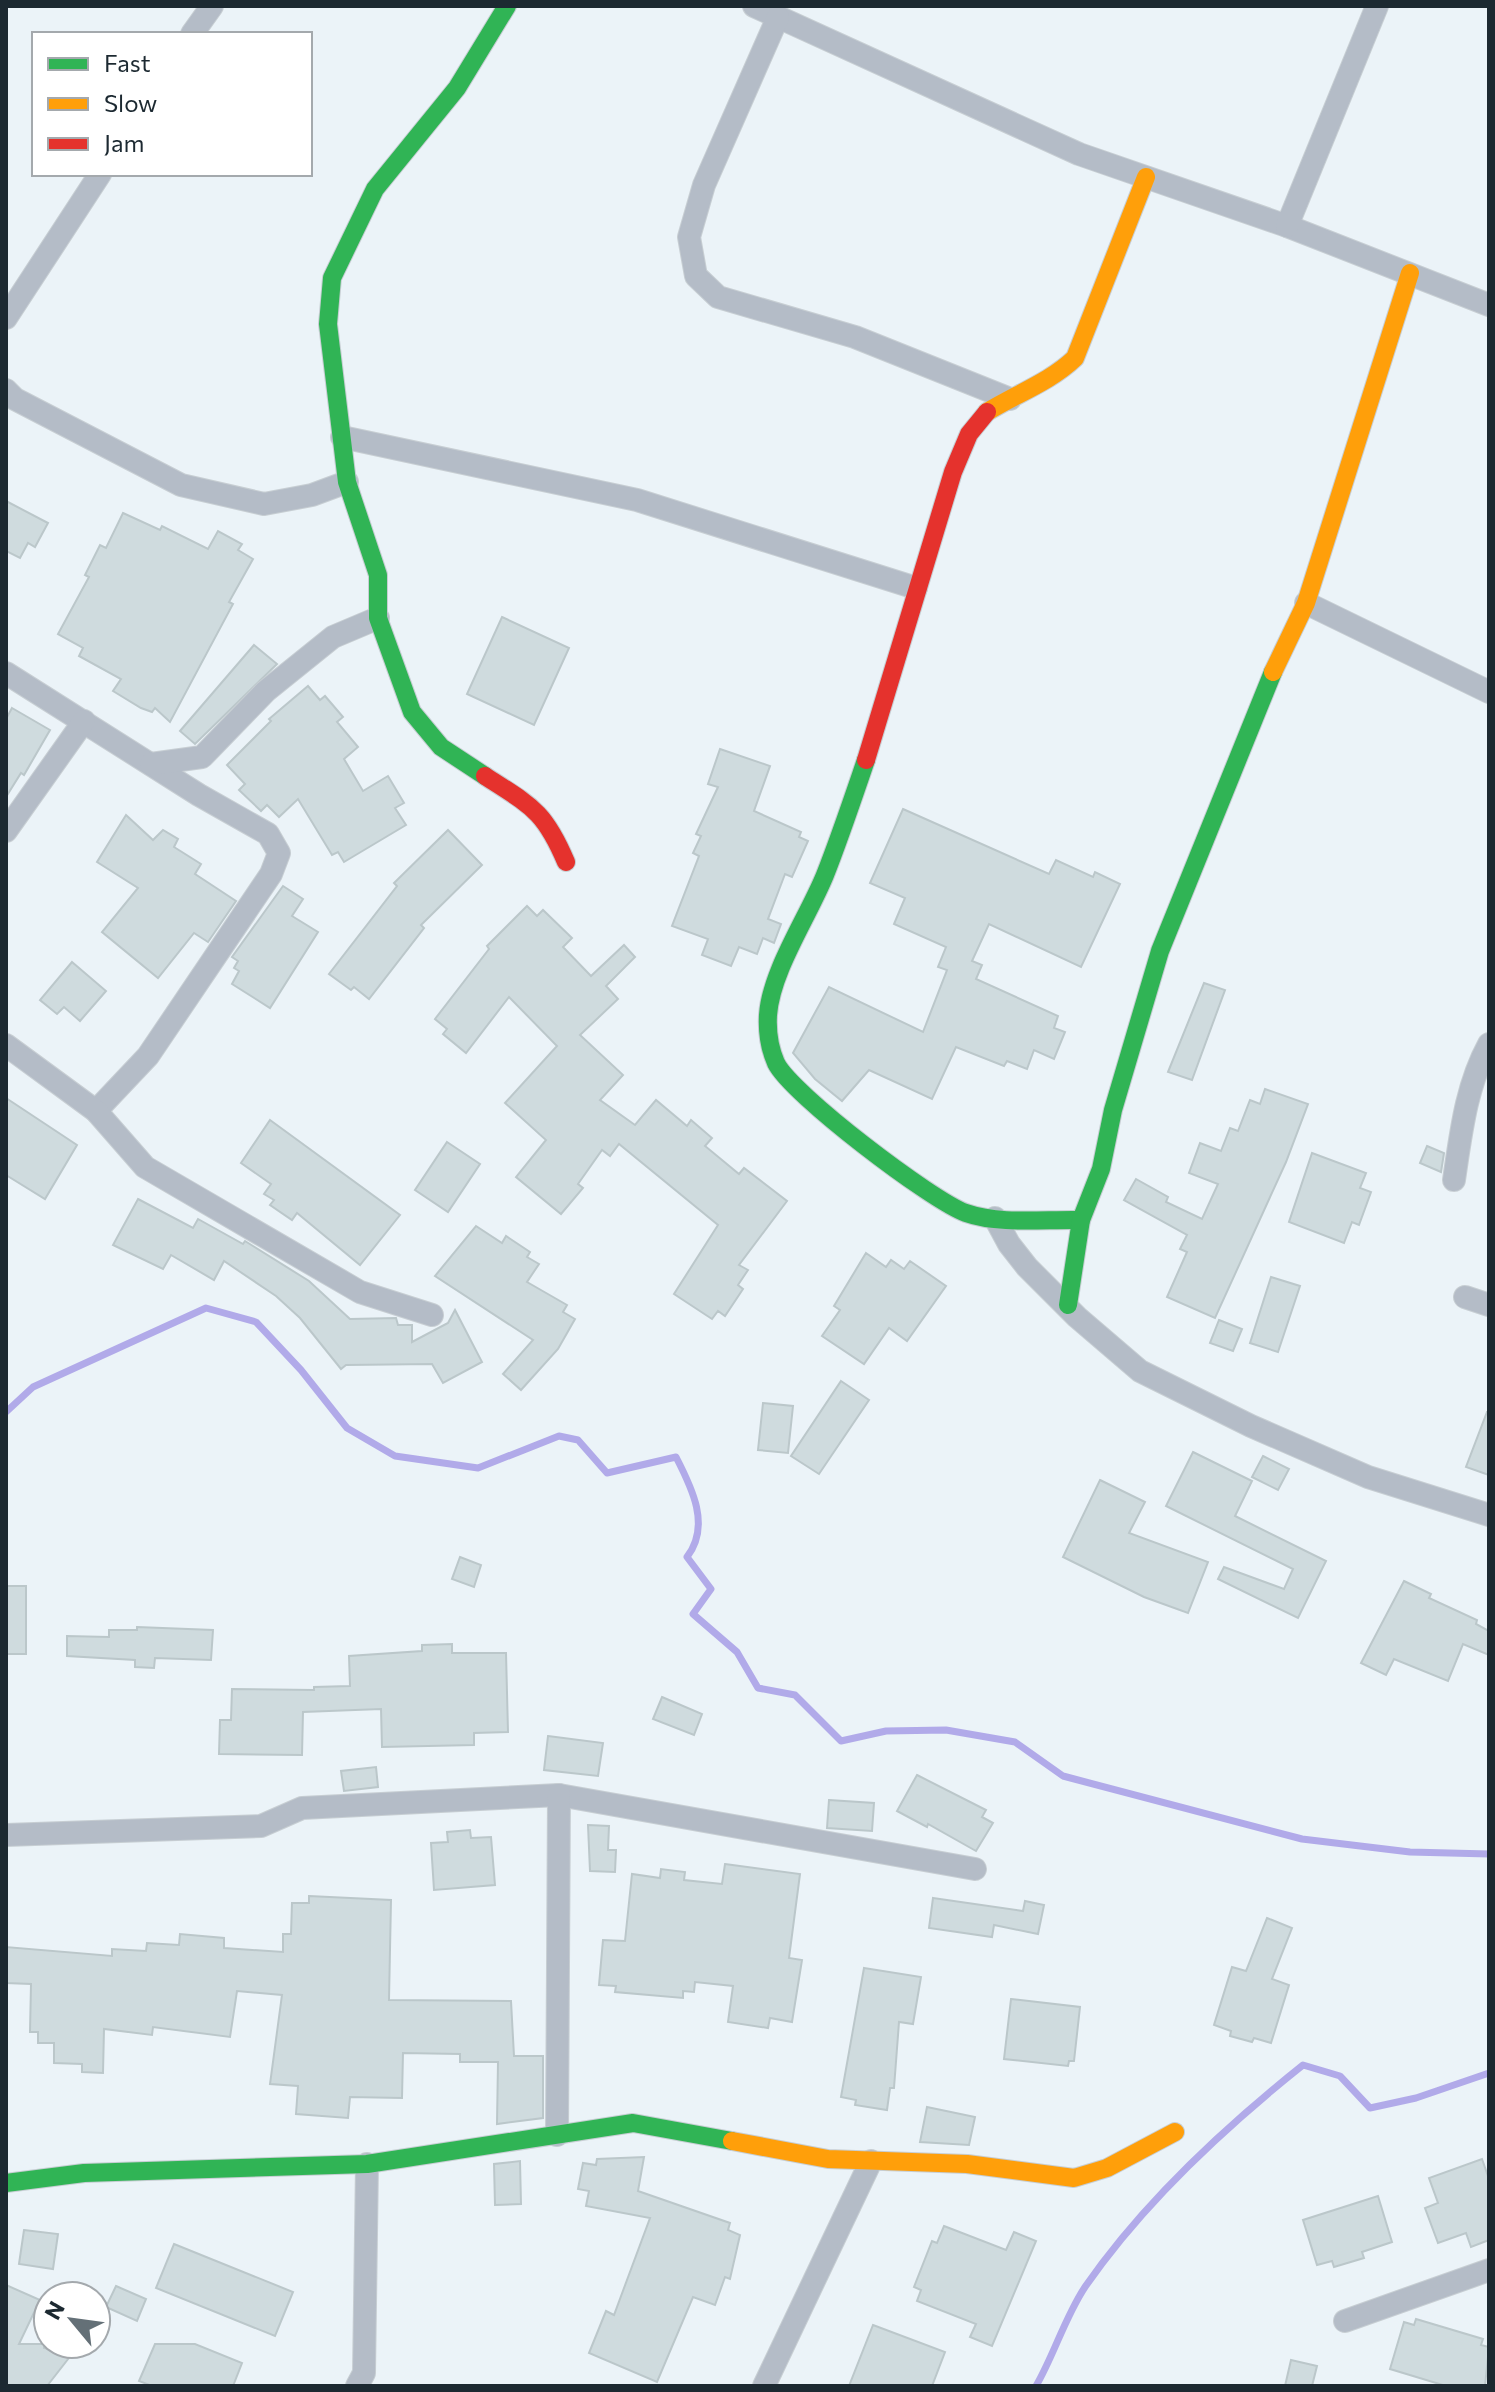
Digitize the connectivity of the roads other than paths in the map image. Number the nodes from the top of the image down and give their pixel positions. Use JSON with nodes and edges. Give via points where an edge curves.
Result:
{"nodes":[{"id":1,"x":212,"y":6,"type":"edge"},
{"id":2,"x":507,"y":6,"type":"edge"},
{"id":3,"x":754,"y":6,"type":"edge"},
{"id":4,"x":1377,"y":6,"type":"edge"},
{"id":5,"x":778,"y":17,"type":"junction"},
{"id":6,"x":193,"y":32,"type":"edge"},
{"id":7,"x":99,"y":176,"type":"edge"},
{"id":8,"x":1146,"y":177,"type":"junction"},
{"id":9,"x":1287,"y":226,"type":"junction"},
{"id":10,"x":1410,"y":273,"type":"junction"},
{"id":11,"x":1489,"y":305,"type":"edge"},
{"id":12,"x":6,"y":318,"type":"edge"},
{"id":13,"x":6,"y":390,"type":"edge"},
{"id":14,"x":1010,"y":399,"type":"junction"},
{"id":15,"x":342,"y":437,"type":"junction"},
{"id":16,"x":347,"y":482,"type":"junction"},
{"id":17,"x":916,"y":588,"type":"junction"},
{"id":18,"x":1306,"y":603,"type":"junction"},
{"id":19,"x":378,"y":618,"type":"junction"},
{"id":20,"x":6,"y":673,"type":"edge"},
{"id":21,"x":1489,"y":692,"type":"edge"},
{"id":22,"x":84,"y":721,"type":"junction"},
{"id":23,"x":202,"y":757,"type":"junction"},
{"id":24,"x":151,"y":764,"type":"junction"},
{"id":25,"x":199,"y":795,"type":"junction"},
{"id":26,"x":6,"y":831,"type":"edge"},
{"id":27,"x":566,"y":862,"type":"dead end"},
{"id":28,"x":1489,"y":1044,"type":"edge"},
{"id":29,"x":6,"y":1045,"type":"edge"},
{"id":30,"x":96,"y":1111,"type":"junction"},
{"id":31,"x":1454,"y":1180,"type":"dead end"},
{"id":32,"x":995,"y":1218,"type":"junction"},
{"id":33,"x":1081,"y":1220,"type":"junction"},
{"id":34,"x":1465,"y":1297,"type":"dead end"},
{"id":35,"x":1068,"y":1305,"type":"junction"},
{"id":36,"x":1489,"y":1305,"type":"edge"},
{"id":37,"x":432,"y":1315,"type":"dead end"},
{"id":38,"x":1489,"y":1515,"type":"edge"},
{"id":39,"x":559,"y":1795,"type":"junction"},
{"id":40,"x":6,"y":1835,"type":"edge"},
{"id":41,"x":975,"y":1869,"type":"dead end"},
{"id":42,"x":1175,"y":2132,"type":"dead end"},
{"id":43,"x":557,"y":2135,"type":"junction"},
{"id":44,"x":871,"y":2161,"type":"junction"},
{"id":45,"x":367,"y":2164,"type":"junction"},
{"id":46,"x":6,"y":2183,"type":"edge"},
{"id":47,"x":1489,"y":2270,"type":"edge"},
{"id":48,"x":1345,"y":2321,"type":"dead end"},
{"id":49,"x":357,"y":2386,"type":"edge"},
{"id":50,"x":764,"y":2386,"type":"edge"}],
"edges":[{"from":1,"to":6,"type":"street"},
{"from":2,"to":15,"type":"street","via":[[457,88],[375,189],[332,278],[328,324]]},
{"from":3,"to":5,"type":"street"},
{"from":4,"to":9,"type":"street"},
{"from":5,"to":8,"type":"street","via":[[1079,154]]},
{"from":5,"to":14,"type":"street","via":[[704,185],[689,237],[696,276],[718,297],[855,337]]},
{"from":7,"to":12,"type":"street"},
{"from":8,"to":9,"type":"street"},
{"from":8,"to":14,"type":"street","via":[[1075,358],[1056,376]]},
{"from":9,"to":10,"type":"street"},
{"from":10,"to":11,"type":"street"},
{"from":10,"to":18,"type":"street"},
{"from":13,"to":16,"type":"street","via":[[181,485],[264,504]]},
{"from":14,"to":17,"type":"street","via":[[985,413],[969,434]]},
{"from":15,"to":16,"type":"street"},
{"from":15,"to":17,"type":"street","via":[[637,500]]},
{"from":16,"to":19,"type":"street","via":[[378,575]]},
{"from":17,"to":32,"type":"street","via":[[882,717],[825,875],[775,986],[767,1036],[777,1065],[802,1093],[870,1150],[965,1213]]},
{"from":18,"to":21,"type":"street"},
{"from":18,"to":33,"type":"street","via":[[1268,682],[1160,951],[1101,1169]]},
{"from":19,"to":23,"type":"street","via":[[333,637],[266,691]]},
{"from":19,"to":27,"type":"street","via":[[412,712],[441,747],[533,807],[551,827]]},
{"from":20,"to":22,"type":"street"},
{"from":22,"to":24,"type":"street"},
{"from":22,"to":26,"type":"street"},
{"from":23,"to":24,"type":"street"},
{"from":23,"to":25,"type":"street"},
{"from":24,"to":25,"type":"street"},
{"from":25,"to":30,"type":"street","via":[[268,834],[279,853],[271,874],[148,1056]]},
{"from":28,"to":31,"type":"street","via":[[1465,1108]]},
{"from":29,"to":30,"type":"street"},
{"from":30,"to":37,"type":"street","via":[[145,1167],[360,1292]]},
{"from":32,"to":33,"type":"street"},
{"from":32,"to":35,"type":"street","via":[[1027,1267]]},
{"from":33,"to":35,"type":"street"},
{"from":34,"to":36,"type":"street"},
{"from":35,"to":38,"type":"street","via":[[1140,1371],[1368,1477]]},
{"from":39,"to":40,"type":"street","via":[[302,1808],[261,1826]]},
{"from":39,"to":41,"type":"street"},
{"from":39,"to":43,"type":"street"},
{"from":42,"to":44,"type":"street","via":[[1107,2168],[1074,2178],[967,2164]]},
{"from":43,"to":44,"type":"street","via":[[633,2123],[828,2159]]},
{"from":43,"to":45,"type":"street"},
{"from":44,"to":50,"type":"street"},
{"from":45,"to":46,"type":"street","via":[[84,2173]]},
{"from":45,"to":49,"type":"street","via":[[364,2373]]},
{"from":47,"to":48,"type":"street"}]}
